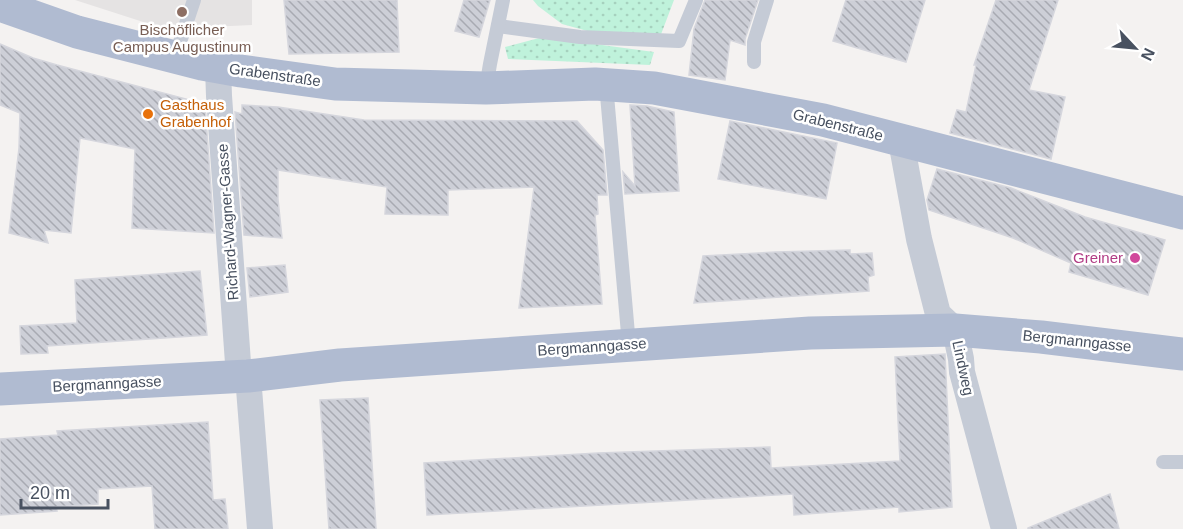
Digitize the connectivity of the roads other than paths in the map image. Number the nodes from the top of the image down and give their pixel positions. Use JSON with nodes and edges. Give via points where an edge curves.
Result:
{"nodes":[{"id":1,"x":194,"y":0,"type":"edge"},
{"id":2,"x":503,"y":0,"type":"edge"},
{"id":3,"x":696,"y":0,"type":"edge"},
{"id":4,"x":767,"y":0,"type":"edge"},
{"id":5,"x":0,"y":5,"type":"edge"},
{"id":6,"x":498,"y":26,"type":"junction"},
{"id":7,"x":175,"y":57,"type":"junction"},
{"id":8,"x":754,"y":62,"type":"dead end"},
{"id":9,"x":218,"y":67,"type":"junction"},
{"id":10,"x":606,"y":84,"type":"junction"},
{"id":11,"x":486,"y":88,"type":"junction"},
{"id":12,"x":901,"y":141,"type":"junction"},
{"id":13,"x":1183,"y":213,"type":"edge"},
{"id":14,"x":955,"y":330,"type":"junction"},
{"id":15,"x":629,"y":345,"type":"junction"},
{"id":16,"x":1183,"y":354,"type":"edge"},
{"id":17,"x":244,"y":376,"type":"junction"},
{"id":18,"x":0,"y":390,"type":"edge"},
{"id":19,"x":1163,"y":462,"type":"dead end"},
{"id":20,"x":1183,"y":462,"type":"edge"},
{"id":21,"x":260,"y":529,"type":"edge"},
{"id":22,"x":1004,"y":529,"type":"edge"}],
"edges":[{"from":1,"to":7,"type":"lane"},
{"from":2,"to":6,"type":"lane"},
{"from":3,"to":6,"type":"lane","via":[[679,41],[580,37]]},
{"from":4,"to":8,"type":"lane","via":[[754,42]]},
{"from":5,"to":7,"type":"main road","name":"Grabenstraße","via":[[77,32]]},
{"from":6,"to":11,"type":"lane"},
{"from":7,"to":9,"type":"main road","name":"Grabenstraße"},
{"from":9,"to":11,"type":"main road","name":"Grabenstraße","via":[[335,84]]},
{"from":9,"to":17,"type":"street","name":"Richard-Wagner-Gasse","via":[[228,232]]},
{"from":10,"to":11,"type":"main road","name":"Grabenstraße"},
{"from":10,"to":12,"type":"main road","name":"Grabenstraße","via":[[654,88],[823,120]]},
{"from":10,"to":15,"type":"lane"},
{"from":12,"to":13,"type":"main road","name":"Grabenstraße"},
{"from":12,"to":14,"type":"street","name":"Lindweg","via":[[938,314]]},
{"from":14,"to":15,"type":"main road","name":"Bergmanngasse","via":[[810,333]]},
{"from":14,"to":16,"type":"main road","name":"Bergmanngasse"},
{"from":14,"to":22,"type":"street","name":"Lindweg","via":[[962,372]]},
{"from":15,"to":17,"type":"main road","name":"Bergmanngasse","via":[[340,365]]},
{"from":17,"to":18,"type":"main road","name":"Bergmanngasse"},
{"from":17,"to":21,"type":"street","name":"Richard-Wagner-Gasse"},
{"from":19,"to":20,"type":"lane"}]}
